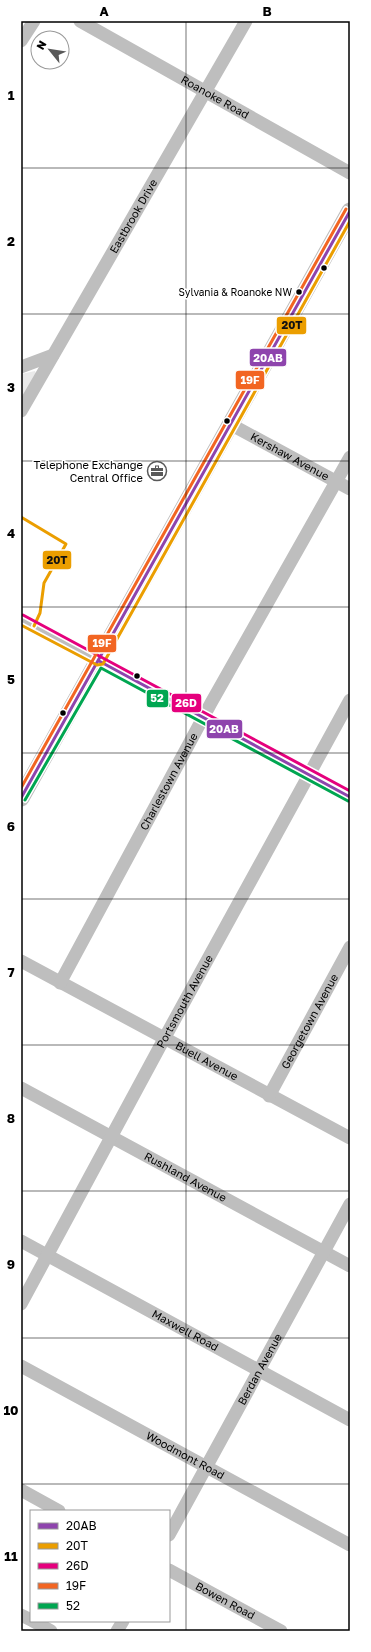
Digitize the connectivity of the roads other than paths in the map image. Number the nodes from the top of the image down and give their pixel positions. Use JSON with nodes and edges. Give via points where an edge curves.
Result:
{"nodes":[{"id":1,"x":34,"y":21,"type":"edge"},
{"id":2,"x":80,"y":21,"type":"edge"},
{"id":3,"x":246,"y":21,"type":"edge"},
{"id":4,"x":21,"y":41,"type":"edge"},
{"id":5,"x":206,"y":91,"type":"junction"},
{"id":6,"x":350,"y":173,"type":"edge"},
{"id":7,"x":350,"y":211,"type":"edge"},
{"id":8,"x":53,"y":356,"type":"junction"},
{"id":9,"x":21,"y":367,"type":"edge"},
{"id":10,"x":21,"y":411,"type":"edge"},
{"id":11,"x":230,"y":424,"type":"junction"},
{"id":12,"x":350,"y":457,"type":"edge"},
{"id":13,"x":336,"y":481,"type":"junction"},
{"id":14,"x":350,"y":488,"type":"edge"},
{"id":15,"x":21,"y":619,"type":"edge"},
{"id":16,"x":99,"y":661,"type":"junction"},
{"id":17,"x":350,"y":700,"type":"edge"},
{"id":18,"x":203,"y":717,"type":"junction"},
{"id":19,"x":308,"y":774,"type":"junction"},
{"id":20,"x":350,"y":797,"type":"edge"},
{"id":21,"x":21,"y":798,"type":"edge"},
{"id":22,"x":350,"y":947,"type":"edge"},
{"id":23,"x":21,"y":962,"type":"edge"},
{"id":24,"x":60,"y":982,"type":"junction"},
{"id":25,"x":164,"y":1039,"type":"junction"},
{"id":26,"x":21,"y":1088,"type":"edge"},
{"id":27,"x":269,"y":1096,"type":"junction"},
{"id":28,"x":111,"y":1137,"type":"junction"},
{"id":29,"x":350,"y":1138,"type":"edge"},
{"id":30,"x":350,"y":1204,"type":"edge"},
{"id":31,"x":21,"y":1241,"type":"edge"},
{"id":32,"x":325,"y":1252,"type":"junction"},
{"id":33,"x":47,"y":1256,"type":"junction"},
{"id":34,"x":350,"y":1266,"type":"edge"},
{"id":35,"x":21,"y":1304,"type":"edge"},
{"id":36,"x":21,"y":1366,"type":"edge"},
{"id":37,"x":259,"y":1371,"type":"junction"},
{"id":38,"x":350,"y":1420,"type":"edge"},
{"id":39,"x":206,"y":1467,"type":"junction"},
{"id":40,"x":21,"y":1490,"type":"edge"},
{"id":41,"x":57,"y":1510,"type":"edge"},
{"id":42,"x":170,"y":1533,"type":"edge"},
{"id":43,"x":350,"y":1545,"type":"edge"},
{"id":44,"x":170,"y":1571,"type":"edge"},
{"id":45,"x":21,"y":1615,"type":"edge"},
{"id":46,"x":30,"y":1620,"type":"edge"},
{"id":47,"x":34,"y":1622,"type":"edge"},
{"id":48,"x":122,"y":1622,"type":"edge"},
{"id":49,"x":51,"y":1631,"type":"edge"},
{"id":50,"x":117,"y":1631,"type":"edge"},
{"id":51,"x":281,"y":1631,"type":"edge"}],
"edges":[{"from":1,"to":4,"type":"street"},
{"from":2,"to":5,"type":"street","name":"Roanoke Road"},
{"from":3,"to":5,"type":"street","name":"Eastbrook Drive"},
{"from":5,"to":6,"type":"street","name":"Roanoke Road"},
{"from":5,"to":8,"type":"street","name":"Eastbrook Drive"},
{"from":7,"to":11,"type":"main road"},
{"from":8,"to":9,"type":"street"},
{"from":8,"to":10,"type":"street","name":"Eastbrook Drive"},
{"from":11,"to":13,"type":"street","name":"Kershaw Avenue"},
{"from":11,"to":16,"type":"main road"},
{"from":12,"to":13,"type":"street","name":"Charlestown Avenue"},
{"from":13,"to":14,"type":"street","name":"Kershaw Avenue"},
{"from":13,"to":18,"type":"street","name":"Charlestown Avenue"},
{"from":15,"to":16,"type":"street"},
{"from":16,"to":18,"type":"street"},
{"from":16,"to":21,"type":"main road"},
{"from":17,"to":19,"type":"street","name":"Portsmouth Avenue"},
{"from":18,"to":19,"type":"street"},
{"from":18,"to":24,"type":"street","name":"Charlestown Avenue"},
{"from":19,"to":20,"type":"street"},
{"from":19,"to":25,"type":"street","name":"Portsmouth Avenue"},
{"from":22,"to":27,"type":"street","name":"Georgetown Avenue"},
{"from":23,"to":24,"type":"street","name":"Buell Avenue"},
{"from":24,"to":25,"type":"street","name":"Buell Avenue"},
{"from":25,"to":27,"type":"street","name":"Buell Avenue"},
{"from":25,"to":28,"type":"street","name":"Portsmouth Avenue"},
{"from":26,"to":28,"type":"street","name":"Rushland Avenue"},
{"from":27,"to":29,"type":"street","name":"Buell Avenue"},
{"from":28,"to":32,"type":"street","name":"Rushland Avenue"},
{"from":28,"to":33,"type":"street","name":"Portsmouth Avenue"},
{"from":30,"to":32,"type":"street","name":"Berdan Avenue"},
{"from":31,"to":33,"type":"street","name":"Maxwell Road"},
{"from":32,"to":34,"type":"street","name":"Rushland Avenue"},
{"from":32,"to":37,"type":"street","name":"Berdan Avenue"},
{"from":33,"to":35,"type":"street","name":"Portsmouth Avenue"},
{"from":33,"to":37,"type":"street","name":"Maxwell Road"},
{"from":36,"to":39,"type":"street","name":"Woodmont Road"},
{"from":37,"to":38,"type":"street","name":"Maxwell Road"},
{"from":37,"to":39,"type":"street","name":"Berdan Avenue"},
{"from":39,"to":42,"type":"street","name":"Berdan Avenue"},
{"from":39,"to":43,"type":"street","name":"Woodmont Road"},
{"from":40,"to":41,"type":"street"},
{"from":44,"to":51,"type":"street","name":"Bowen Road"},
{"from":45,"to":46,"type":"street"},
{"from":47,"to":49,"type":"street"},
{"from":48,"to":50,"type":"street"}]}
